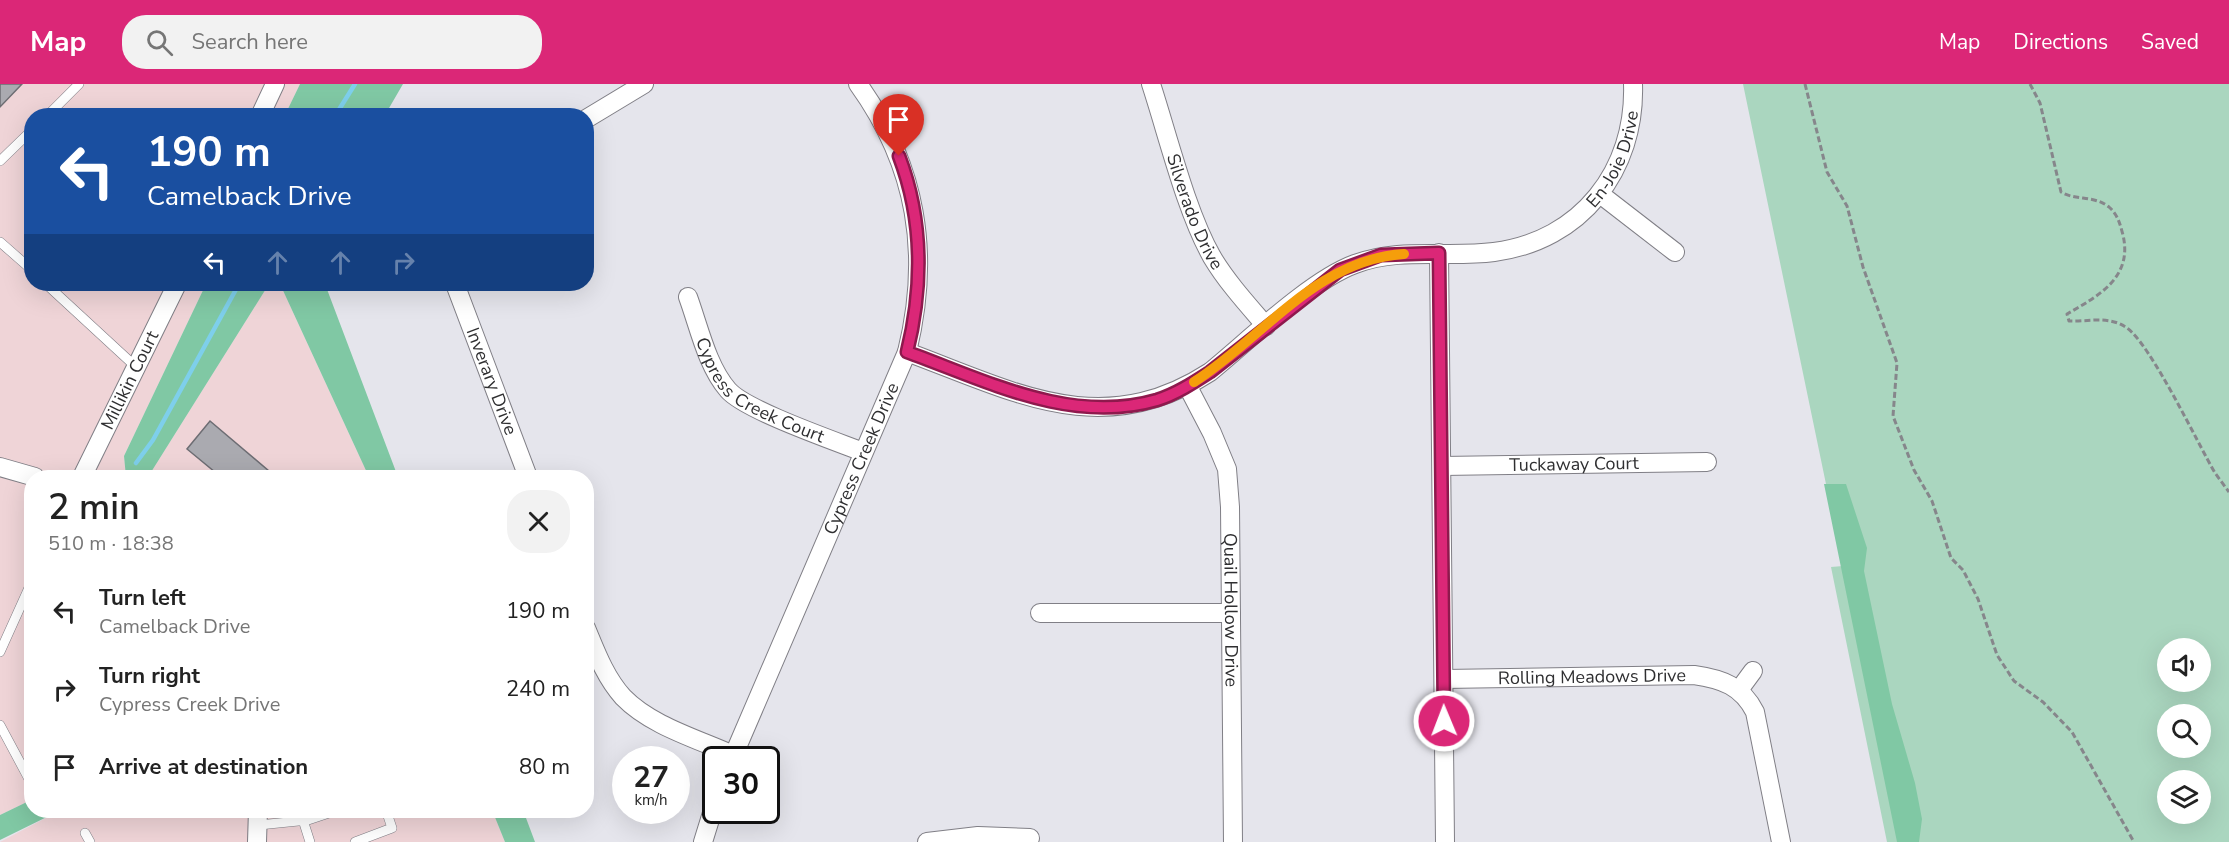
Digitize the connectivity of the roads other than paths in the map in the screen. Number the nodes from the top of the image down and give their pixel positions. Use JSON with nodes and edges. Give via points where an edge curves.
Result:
{"nodes":[{"id":1,"x":79,"y":84,"type":"edge"},
{"id":2,"x":275,"y":84,"type":"edge"},
{"id":3,"x":644,"y":84,"type":"edge"},
{"id":4,"x":858,"y":84,"type":"edge"},
{"id":5,"x":1151,"y":84,"type":"edge"},
{"id":6,"x":1633,"y":84,"type":"edge"},
{"id":7,"x":55,"y":108,"type":"edge"},
{"id":8,"x":264,"y":108,"type":"edge"},
{"id":9,"x":594,"y":114,"type":"edge"},
{"id":10,"x":24,"y":138,"type":"edge"},
{"id":11,"x":0,"y":160,"type":"edge"},
{"id":12,"x":1600,"y":194,"type":"junction"},
{"id":13,"x":0,"y":242,"type":"edge"},
{"id":14,"x":1675,"y":252,"type":"dead end"},
{"id":15,"x":1439,"y":253,"type":"junction"},
{"id":16,"x":24,"y":263,"type":"edge"},
{"id":17,"x":54,"y":291,"type":"edge"},
{"id":18,"x":174,"y":291,"type":"edge"},
{"id":19,"x":458,"y":291,"type":"edge"},
{"id":20,"x":688,"y":297,"type":"dead end"},
{"id":21,"x":1266,"y":326,"type":"junction"},
{"id":22,"x":907,"y":352,"type":"junction"},
{"id":23,"x":136,"y":367,"type":"junction"},
{"id":24,"x":1188,"y":387,"type":"junction"},
{"id":25,"x":863,"y":452,"type":"junction"},
{"id":26,"x":1707,"y":462,"type":"dead end"},
{"id":27,"x":1442,"y":465,"type":"junction"},
{"id":28,"x":0,"y":467,"type":"edge"},
{"id":29,"x":85,"y":470,"type":"edge"},
{"id":30,"x":525,"y":470,"type":"edge"},
{"id":31,"x":24,"y":474,"type":"edge"},
{"id":32,"x":24,"y":600,"type":"edge"},
{"id":33,"x":1231,"y":613,"type":"junction"},
{"id":34,"x":1040,"y":614,"type":"dead end"},
{"id":35,"x":594,"y":647,"type":"edge"},
{"id":36,"x":0,"y":652,"type":"edge"},
{"id":37,"x":1753,"y":671,"type":"dead end"},
{"id":38,"x":1444,"y":679,"type":"junction"},
{"id":39,"x":1739,"y":690,"type":"junction"},
{"id":40,"x":0,"y":725,"type":"edge"},
{"id":41,"x":710,"y":746,"type":"edge"},
{"id":42,"x":738,"y":746,"type":"edge"},
{"id":43,"x":24,"y":770,"type":"edge"},
{"id":44,"x":310,"y":818,"type":"edge"},
{"id":45,"x":389,"y":818,"type":"edge"},
{"id":46,"x":303,"y":820,"type":"junction"},
{"id":47,"x":709,"y":824,"type":"edge"},
{"id":48,"x":258,"y":826,"type":"edge"},
{"id":49,"x":1030,"y":838,"type":"dead end"},
{"id":50,"x":310,"y":842,"type":"edge"},
{"id":51,"x":355,"y":842,"type":"edge"},
{"id":52,"x":703,"y":842,"type":"edge"},
{"id":53,"x":927,"y":842,"type":"edge"},
{"id":54,"x":1233,"y":842,"type":"edge"},
{"id":55,"x":1445,"y":842,"type":"edge"},
{"id":56,"x":1781,"y":842,"type":"edge"}],
"edges":[{"from":1,"to":7,"type":"lane"},
{"from":2,"to":8,"type":"street"},
{"from":3,"to":9,"type":"street"},
{"from":4,"to":22,"type":"street","name":"Cypress Creek Drive","via":[[881,116],[910,185],[918,279],[915,320]]},
{"from":5,"to":21,"type":"street","name":"Silverado Drive","via":[[1212,257]]},
{"from":6,"to":12,"type":"street","name":"En-Joie Drive","via":[[1629,132],[1618,167]]},
{"from":10,"to":11,"type":"lane"},
{"from":12,"to":14,"type":"street"},
{"from":12,"to":15,"type":"street","name":"En-Joie Drive","via":[[1572,220],[1546,236],[1505,249]]},
{"from":13,"to":16,"type":"lane"},
{"from":15,"to":21,"type":"street","name":"En-Joie Drive","via":[[1381,255],[1340,270]]},
{"from":15,"to":27,"type":"street"},
{"from":17,"to":23,"type":"lane"},
{"from":18,"to":23,"type":"street","name":"Millikin Court"},
{"from":19,"to":30,"type":"street","name":"Inverary Drive"},
{"from":20,"to":25,"type":"street","name":"Cypress Creek Court","via":[[712,362],[729,391],[758,409]]},
{"from":21,"to":24,"type":"street","name":"En-Joie Drive"},
{"from":22,"to":24,"type":"street","name":"En-Joie Drive","via":[[1035,399],[1068,405],[1126,407]]},
{"from":22,"to":25,"type":"street","name":"Cypress Creek Drive"},
{"from":23,"to":29,"type":"street","name":"Millikin Court"},
{"from":24,"to":33,"type":"street","name":"Quail Hollow Drive","via":[[1227,469]]},
{"from":25,"to":42,"type":"street","name":"Cypress Creek Drive"},
{"from":26,"to":27,"type":"street","name":"Tuckaway Court"},
{"from":27,"to":38,"type":"street"},
{"from":28,"to":31,"type":"street"},
{"from":32,"to":36,"type":"lane"},
{"from":33,"to":34,"type":"street"},
{"from":33,"to":54,"type":"street","name":"Quail Hollow Drive"},
{"from":35,"to":41,"type":"street","via":[[624,698],[662,723]]},
{"from":37,"to":39,"type":"street"},
{"from":38,"to":39,"type":"street","name":"Rolling Meadows Drive","via":[[1694,675],[1718,679]]},
{"from":38,"to":55,"type":"street"},
{"from":39,"to":56,"type":"street","via":[[1755,712]]},
{"from":40,"to":43,"type":"lane"},
{"from":44,"to":46,"type":"lane"},
{"from":45,"to":51,"type":"lane","via":[[392,828]]},
{"from":46,"to":48,"type":"lane"},
{"from":46,"to":50,"type":"lane"},
{"from":47,"to":52,"type":"street"},
{"from":49,"to":53,"type":"street","via":[[978,836]]}]}
